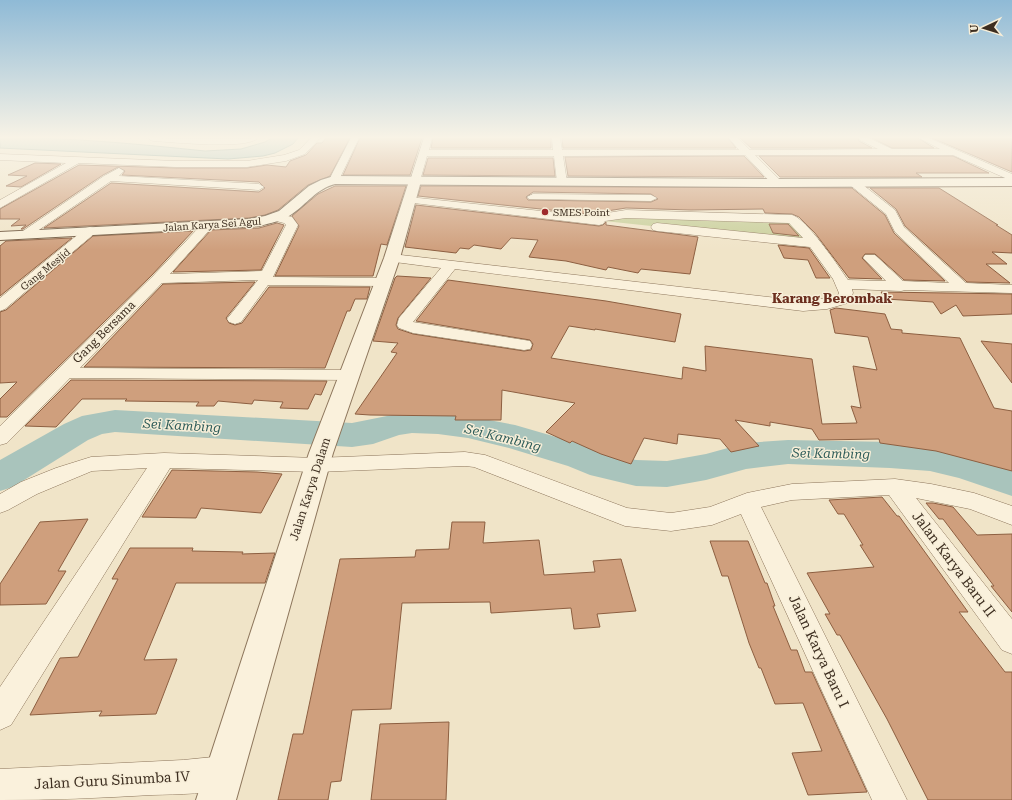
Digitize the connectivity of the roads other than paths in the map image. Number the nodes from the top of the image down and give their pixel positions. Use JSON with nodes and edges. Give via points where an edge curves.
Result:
{"nodes":[{"id":1,"x":51,"y":175,"type":"edge"},
{"id":2,"x":112,"y":175,"type":"edge"},
{"id":3,"x":336,"y":175,"type":"edge"},
{"id":4,"x":417,"y":175,"type":"edge"},
{"id":5,"x":561,"y":175,"type":"edge"},
{"id":6,"x":770,"y":175,"type":"edge"},
{"id":7,"x":108,"y":178,"type":"junction"},
{"id":8,"x":334,"y":180,"type":"junction"},
{"id":9,"x":415,"y":181,"type":"junction"},
{"id":10,"x":532,"y":182,"type":"junction"},
{"id":11,"x":562,"y":182,"type":"junction"},
{"id":12,"x":1012,"y":182,"type":"edge"},
{"id":13,"x":777,"y":183,"type":"junction"},
{"id":14,"x":854,"y":183,"type":"junction"},
{"id":15,"x":259,"y":187,"type":"dead end"},
{"id":16,"x":533,"y":197,"type":"junction"},
{"id":17,"x":651,"y":198,"type":"dead end"},
{"id":18,"x":409,"y":200,"type":"junction"},
{"id":19,"x":0,"y":205,"type":"edge"},
{"id":20,"x":534,"y":214,"type":"junction"},
{"id":21,"x":276,"y":217,"type":"junction"},
{"id":22,"x":586,"y":220,"type":"junction"},
{"id":23,"x":208,"y":225,"type":"junction"},
{"id":24,"x":90,"y":231,"type":"junction"},
{"id":25,"x":23,"y":235,"type":"junction"},
{"id":26,"x":0,"y":236,"type":"edge"},
{"id":27,"x":813,"y":243,"type":"junction"},
{"id":28,"x":392,"y":258,"type":"junction"},
{"id":29,"x":870,"y":258,"type":"dead end"},
{"id":30,"x":452,"y":264,"type":"junction"},
{"id":31,"x":265,"y":278,"type":"junction"},
{"id":32,"x":158,"y":279,"type":"junction"},
{"id":33,"x":383,"y":282,"type":"junction"},
{"id":34,"x":843,"y":284,"type":"junction"},
{"id":35,"x":901,"y":287,"type":"junction"},
{"id":36,"x":963,"y":288,"type":"junction"},
{"id":37,"x":1008,"y":291,"type":"edge"},
{"id":38,"x":0,"y":306,"type":"edge"},
{"id":39,"x":235,"y":319,"type":"dead end"},
{"id":40,"x":524,"y":345,"type":"dead end"},
{"id":41,"x":63,"y":373,"type":"junction"},
{"id":42,"x":349,"y":375,"type":"junction"},
{"id":43,"x":9,"y":421,"type":"edge"},
{"id":44,"x":0,"y":438,"type":"edge"},
{"id":45,"x":319,"y":459,"type":"junction"},
{"id":46,"x":164,"y":460,"type":"junction"},
{"id":47,"x":895,"y":487,"type":"junction"},
{"id":48,"x":747,"y":502,"type":"junction"},
{"id":49,"x":0,"y":504,"type":"edge"},
{"id":50,"x":1012,"y":516,"type":"edge"},
{"id":51,"x":1012,"y":641,"type":"edge"},
{"id":52,"x":0,"y":714,"type":"edge"},
{"id":53,"x":0,"y":786,"type":"edge"},
{"id":54,"x":220,"y":786,"type":"edge"},
{"id":55,"x":890,"y":800,"type":"edge"}],
"edges":[{"from":1,"to":19,"type":"street"},
{"from":2,"to":7,"type":"street"},
{"from":3,"to":8,"type":"street"},
{"from":4,"to":9,"type":"street"},
{"from":5,"to":11,"type":"street"},
{"from":6,"to":13,"type":"street"},
{"from":7,"to":15,"type":"street"},
{"from":7,"to":25,"type":"street"},
{"from":8,"to":9,"type":"main road","name":"Jalan Karya Sei Agul"},
{"from":8,"to":21,"type":"main road","name":"Jalan Karya Sei Agul","via":[[311,189],[289,210]]},
{"from":9,"to":10,"type":"main road","name":"Jalan Karya Sei Agul"},
{"from":9,"to":18,"type":"main road","name":"Jalan Karya Dalam"},
{"from":10,"to":11,"type":"main road","name":"Jalan Karya Sei Agul"},
{"from":10,"to":16,"type":"street"},
{"from":11,"to":13,"type":"main road","name":"Jalan Karya Sei Agul"},
{"from":12,"to":14,"type":"main road","name":"Jalan Karya Sei Agul"},
{"from":13,"to":14,"type":"main road","name":"Jalan Karya Sei Agul"},
{"from":14,"to":36,"type":"street","via":[[891,212],[899,229]]},
{"from":16,"to":17,"type":"street"},
{"from":16,"to":20,"type":"street"},
{"from":18,"to":20,"type":"street"},
{"from":18,"to":28,"type":"main road","name":"Jalan Karya Dalam"},
{"from":20,"to":22,"type":"street"},
{"from":21,"to":23,"type":"main road","name":"Jalan Karya Sei Agul","via":[[249,223]]},
{"from":21,"to":31,"type":"street","via":[[288,220],[292,225]]},
{"from":22,"to":27,"type":"street"},
{"from":22,"to":27,"type":"street","via":[[626,214],[785,219],[796,222]]},
{"from":23,"to":24,"type":"main road","name":"Jalan Karya Sei Agul"},
{"from":23,"to":32,"type":"street","name":"Gang Bersama"},
{"from":24,"to":25,"type":"main road","name":"Jalan Karya Sei Agul"},
{"from":24,"to":38,"type":"street","name":"Gang Mesjid"},
{"from":25,"to":26,"type":"main road","name":"Jalan Karya Sei Agul"},
{"from":27,"to":34,"type":"street"},
{"from":28,"to":30,"type":"street"},
{"from":28,"to":33,"type":"main road","name":"Jalan Karya Dalam"},
{"from":29,"to":35,"type":"street"},
{"from":30,"to":34,"type":"street","via":[[803,306],[843,300],[846,294]]},
{"from":30,"to":40,"type":"street","via":[[405,321],[405,325]]},
{"from":31,"to":32,"type":"street"},
{"from":31,"to":33,"type":"street"},
{"from":31,"to":39,"type":"street"},
{"from":32,"to":41,"type":"street","name":"Gang Bersama"},
{"from":33,"to":42,"type":"main road","name":"Jalan Karya Dalam"},
{"from":34,"to":35,"type":"street"},
{"from":35,"to":36,"type":"street"},
{"from":36,"to":37,"type":"street"},
{"from":41,"to":42,"type":"street"},
{"from":41,"to":43,"type":"street","name":"Gang Bersama"},
{"from":42,"to":45,"type":"main road","name":"Jalan Karya Dalam"},
{"from":43,"to":44,"type":"street","name":"Gang Bersama"},
{"from":45,"to":46,"type":"street"},
{"from":45,"to":48,"type":"street","via":[[477,460],[625,517],[671,522],[712,516]]},
{"from":45,"to":54,"type":"main road","name":"Jalan Karya Dalam"},
{"from":46,"to":49,"type":"street","via":[[91,464],[29,488]]},
{"from":46,"to":52,"type":"street"},
{"from":47,"to":48,"type":"street","via":[[792,492]]},
{"from":47,"to":50,"type":"street","via":[[974,501]]},
{"from":47,"to":51,"type":"street","name":"Jalan Karya Baru II"},
{"from":48,"to":55,"type":"street","name":"Jalan Karya Baru I"},
{"from":53,"to":54,"type":"street","name":"Jalan Guru Sinumba IV","via":[[184,777]]}]}
